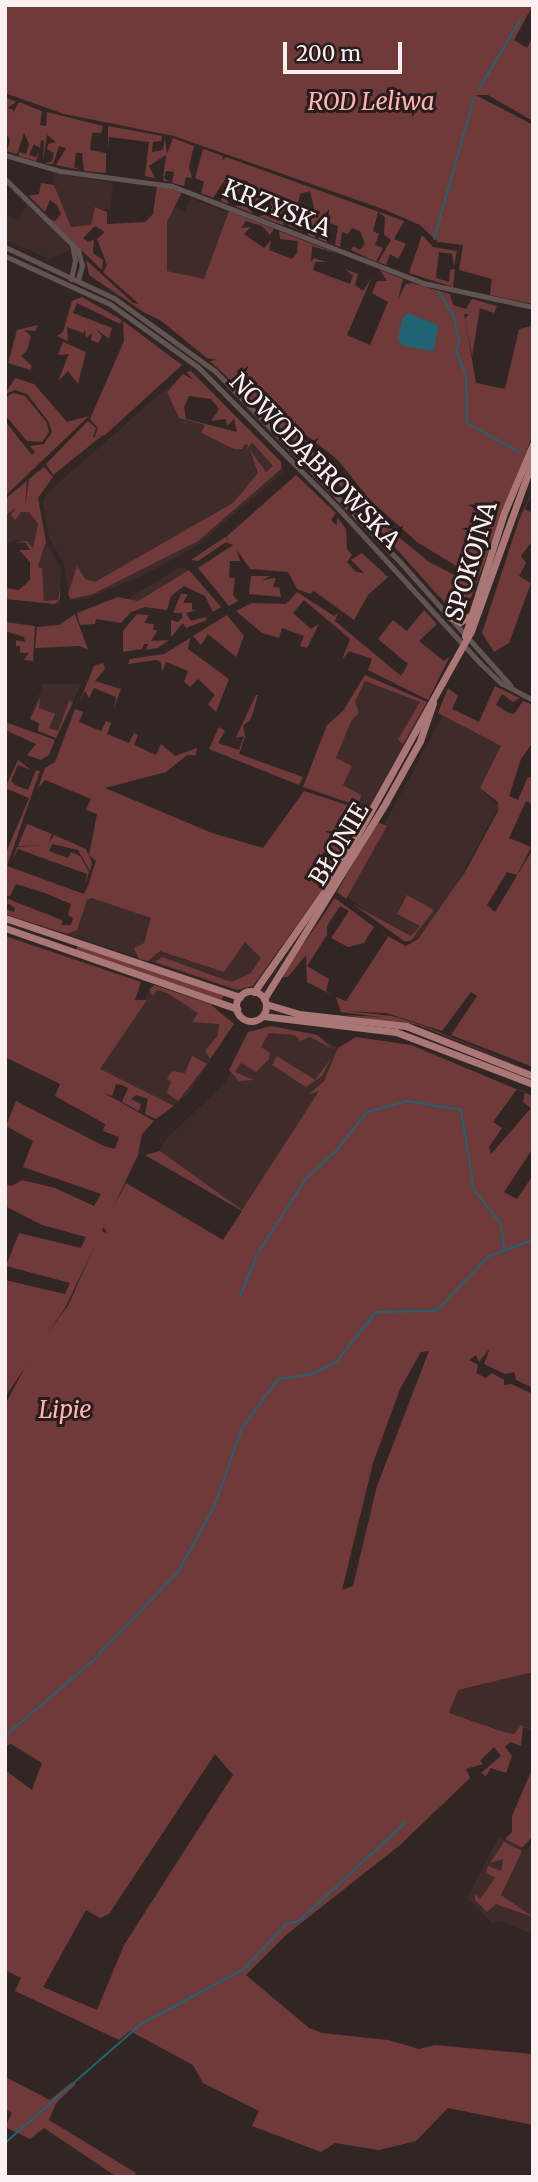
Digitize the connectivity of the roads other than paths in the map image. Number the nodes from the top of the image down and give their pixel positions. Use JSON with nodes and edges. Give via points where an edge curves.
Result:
{"nodes":[{"id":1,"x":5,"y":155,"type":"edge"},
{"id":2,"x":5,"y":179,"type":"edge"},
{"id":3,"x":5,"y":247,"type":"edge"},
{"id":4,"x":5,"y":256,"type":"edge"},
{"id":5,"x":75,"y":278,"type":"junction"},
{"id":6,"x":72,"y":285,"type":"junction"},
{"id":7,"x":533,"y":307,"type":"edge"},
{"id":8,"x":533,"y":444,"type":"edge"},
{"id":9,"x":533,"y":460,"type":"edge"},
{"id":10,"x":470,"y":615,"type":"junction"},
{"id":11,"x":450,"y":617,"type":"junction"},
{"id":12,"x":463,"y":639,"type":"junction"},
{"id":13,"x":533,"y":700,"type":"edge"},
{"id":14,"x":433,"y":702,"type":"junction"},
{"id":15,"x":5,"y":918,"type":"edge"},
{"id":16,"x":5,"y":928,"type":"edge"},
{"id":17,"x":254,"y":992,"type":"junction"},
{"id":18,"x":240,"y":997,"type":"junction"},
{"id":19,"x":265,"y":1002,"type":"junction"},
{"id":20,"x":237,"y":1009,"type":"junction"},
{"id":21,"x":263,"y":1016,"type":"junction"},
{"id":22,"x":533,"y":1076,"type":"edge"},
{"id":23,"x":533,"y":1084,"type":"edge"}],
"edges":[{"from":1,"to":7,"type":"street","name":"KRZYSKA","via":[[60,171],[172,186],[423,283]]},
{"from":2,"to":5,"type":"street","via":[[72,244],[80,257]]},
{"from":3,"to":5,"type":"street","name":"NOWODĄBROWSKA"},
{"from":4,"to":6,"type":"street","name":"NOWODĄBROWSKA"},
{"from":5,"to":6,"type":"street"},
{"from":5,"to":11,"type":"street","name":"NOWODĄBROWSKA","via":[[158,326],[225,380]]},
{"from":6,"to":12,"type":"street","name":"NOWODĄBROWSKA","via":[[154,332],[225,392]]},
{"from":8,"to":10,"type":"main road","name":"SPOKOJNA"},
{"from":9,"to":12,"type":"main road","name":"SPOKOJNA","via":[[471,631]]},
{"from":10,"to":11,"type":"main road","via":[[462,621]]},
{"from":10,"to":12,"type":"main road","name":"SPOKOJNA"},
{"from":11,"to":12,"type":"street","name":"NOWODĄBROWSKA"},
{"from":12,"to":13,"type":"street","name":"NOWODĄBROWSKA","via":[[514,690]]},
{"from":12,"to":14,"type":"main road","name":"BŁONIE"},
{"from":14,"to":17,"type":"main road","name":"BŁONIE","via":[[333,880]]},
{"from":14,"to":19,"type":"main road","name":"BŁONIE","via":[[424,733],[391,794]]},
{"from":15,"to":18,"type":"main road"},
{"from":16,"to":20,"type":"main road"},
{"from":17,"to":18,"type":"main road"},
{"from":17,"to":19,"type":"main road"},
{"from":18,"to":20,"type":"main road"},
{"from":19,"to":21,"type":"main road"},
{"from":19,"to":22,"type":"main road","via":[[299,1014],[406,1026]]},
{"from":20,"to":21,"type":"main road","via":[[248,1021]]},
{"from":21,"to":23,"type":"main road","via":[[396,1032]]}]}
